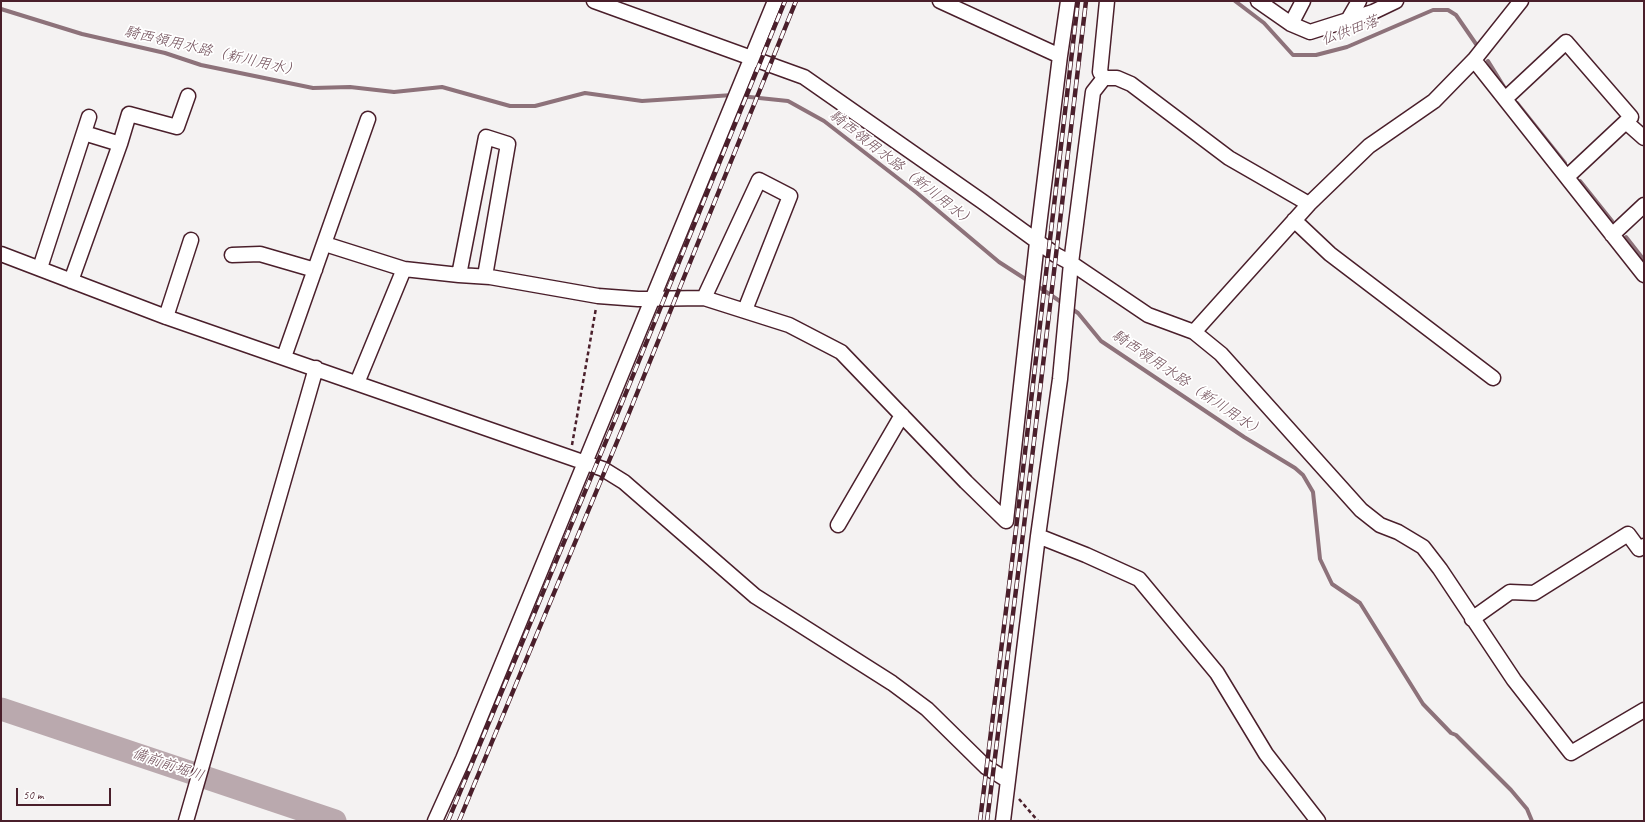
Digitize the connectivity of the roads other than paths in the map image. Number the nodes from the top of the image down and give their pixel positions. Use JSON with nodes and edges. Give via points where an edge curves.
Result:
{"nodes":[{"id":1,"x":594,"y":1,"type":"edge"},
{"id":2,"x":775,"y":1,"type":"edge"},
{"id":3,"x":940,"y":1,"type":"edge"},
{"id":4,"x":1068,"y":1,"type":"edge"},
{"id":5,"x":1107,"y":1,"type":"edge"},
{"id":6,"x":1258,"y":1,"type":"edge"},
{"id":7,"x":1303,"y":1,"type":"edge"},
{"id":8,"x":1359,"y":1,"type":"edge"},
{"id":9,"x":1396,"y":1,"type":"edge"},
{"id":10,"x":1521,"y":1,"type":"edge"},
{"id":11,"x":1348,"y":20,"type":"junction"},
{"id":12,"x":1291,"y":24,"type":"junction"},
{"id":13,"x":1060,"y":56,"type":"junction"},
{"id":14,"x":752,"y":58,"type":"junction"},
{"id":15,"x":1474,"y":60,"type":"junction"},
{"id":16,"x":1104,"y":78,"type":"junction"},
{"id":17,"x":188,"y":96,"type":"dead end"},
{"id":18,"x":1505,"y":98,"type":"junction"},
{"id":19,"x":89,"y":117,"type":"dead end"},
{"id":20,"x":368,"y":119,"type":"dead end"},
{"id":21,"x":1626,"y":122,"type":"junction"},
{"id":22,"x":84,"y":132,"type":"junction"},
{"id":23,"x":1644,"y":138,"type":"edge"},
{"id":24,"x":120,"y":144,"type":"junction"},
{"id":25,"x":1567,"y":177,"type":"junction"},
{"id":26,"x":1308,"y":204,"type":"junction"},
{"id":27,"x":1644,"y":205,"type":"edge"},
{"id":28,"x":1294,"y":220,"type":"junction"},
{"id":29,"x":1612,"y":235,"type":"junction"},
{"id":30,"x":191,"y":240,"type":"dead end"},
{"id":31,"x":1037,"y":242,"type":"junction"},
{"id":32,"x":325,"y":244,"type":"junction"},
{"id":33,"x":1,"y":254,"type":"edge"},
{"id":34,"x":232,"y":255,"type":"dead end"},
{"id":35,"x":1071,"y":263,"type":"junction"},
{"id":36,"x":40,"y":268,"type":"junction"},
{"id":37,"x":404,"y":268,"type":"junction"},
{"id":38,"x":315,"y":270,"type":"junction"},
{"id":39,"x":459,"y":275,"type":"junction"},
{"id":40,"x":1644,"y":275,"type":"edge"},
{"id":41,"x":485,"y":276,"type":"junction"},
{"id":42,"x":71,"y":281,"type":"junction"},
{"id":43,"x":704,"y":298,"type":"junction"},
{"id":44,"x":653,"y":299,"type":"junction"},
{"id":45,"x":745,"y":310,"type":"junction"},
{"id":46,"x":166,"y":317,"type":"junction"},
{"id":47,"x":1194,"y":332,"type":"junction"},
{"id":48,"x":284,"y":357,"type":"junction"},
{"id":49,"x":316,"y":368,"type":"junction"},
{"id":50,"x":1494,"y":378,"type":"dead end"},
{"id":51,"x":357,"y":382,"type":"junction"},
{"id":52,"x":902,"y":415,"type":"junction"},
{"id":53,"x":584,"y":464,"type":"junction"},
{"id":54,"x":838,"y":526,"type":"dead end"},
{"id":55,"x":1038,"y":536,"type":"junction"},
{"id":56,"x":1644,"y":546,"type":"edge"},
{"id":57,"x":1472,"y":619,"type":"junction"},
{"id":58,"x":1644,"y":710,"type":"edge"},
{"id":59,"x":1006,"y":787,"type":"junction"},
{"id":60,"x":186,"y":821,"type":"edge"},
{"id":61,"x":435,"y":821,"type":"edge"},
{"id":62,"x":1003,"y":821,"type":"edge"},
{"id":63,"x":1318,"y":821,"type":"edge"}],
"edges":[{"from":1,"to":14,"type":"street"},
{"from":2,"to":14,"type":"street"},
{"from":3,"to":13,"type":"street"},
{"from":4,"to":13,"type":"street"},
{"from":5,"to":16,"type":"street","via":[[1100,72]]},
{"from":6,"to":12,"type":"street"},
{"from":7,"to":12,"type":"street"},
{"from":8,"to":11,"type":"street"},
{"from":9,"to":11,"type":"street"},
{"from":10,"to":15,"type":"street"},
{"from":11,"to":12,"type":"street","via":[[1310,32]]},
{"from":13,"to":31,"type":"street"},
{"from":14,"to":31,"type":"street","via":[[804,77]]},
{"from":14,"to":44,"type":"street"},
{"from":15,"to":18,"type":"street"},
{"from":15,"to":26,"type":"street","via":[[1434,101],[1368,146]]},
{"from":16,"to":26,"type":"street","via":[[1117,78],[1131,84],[1229,158]]},
{"from":16,"to":35,"type":"street","via":[[1094,92]]},
{"from":17,"to":24,"type":"street","via":[[177,127],[129,114]]},
{"from":18,"to":21,"type":"street","via":[[1566,42],[1631,117]]},
{"from":18,"to":25,"type":"street"},
{"from":19,"to":22,"type":"street"},
{"from":20,"to":32,"type":"street"},
{"from":21,"to":23,"type":"street"},
{"from":21,"to":25,"type":"street"},
{"from":22,"to":24,"type":"street"},
{"from":22,"to":36,"type":"street"},
{"from":24,"to":42,"type":"street"},
{"from":25,"to":29,"type":"street"},
{"from":26,"to":28,"type":"street"},
{"from":27,"to":29,"type":"street"},
{"from":28,"to":47,"type":"street"},
{"from":28,"to":50,"type":"street","via":[[1330,254]]},
{"from":29,"to":40,"type":"street"},
{"from":30,"to":46,"type":"street"},
{"from":31,"to":35,"type":"street"},
{"from":31,"to":52,"type":"street","via":[[1006,521]]},
{"from":32,"to":37,"type":"street"},
{"from":32,"to":38,"type":"street"},
{"from":33,"to":36,"type":"street"},
{"from":34,"to":38,"type":"street","via":[[260,254]]},
{"from":35,"to":47,"type":"street","via":[[1148,315]]},
{"from":35,"to":55,"type":"street","via":[[1060,379]]},
{"from":36,"to":42,"type":"street"},
{"from":37,"to":39,"type":"street"},
{"from":37,"to":51,"type":"street"},
{"from":38,"to":48,"type":"street"},
{"from":39,"to":41,"type":"street"},
{"from":39,"to":41,"type":"street","via":[[486,137],[508,144]]},
{"from":41,"to":44,"type":"street","via":[[598,296]]},
{"from":42,"to":46,"type":"street"},
{"from":43,"to":44,"type":"street"},
{"from":43,"to":45,"type":"street"},
{"from":43,"to":45,"type":"street","via":[[759,180],[790,196]]},
{"from":44,"to":53,"type":"street"},
{"from":45,"to":52,"type":"street","via":[[789,325],[841,352]]},
{"from":46,"to":48,"type":"street"},
{"from":47,"to":57,"type":"street","via":[[1221,354],[1361,510],[1380,525],[1423,547]]},
{"from":48,"to":49,"type":"street"},
{"from":49,"to":51,"type":"street"},
{"from":49,"to":60,"type":"street"},
{"from":51,"to":53,"type":"street"},
{"from":52,"to":54,"type":"street"},
{"from":53,"to":59,"type":"street","via":[[603,469],[624,482],[755,596],[892,683],[927,709]]},
{"from":53,"to":61,"type":"street"},
{"from":55,"to":59,"type":"street"},
{"from":55,"to":63,"type":"street","via":[[1139,579],[1217,673],[1266,754]]},
{"from":56,"to":57,"type":"street","via":[[1639,549],[1628,534],[1534,593],[1510,592]]},
{"from":57,"to":58,"type":"street","via":[[1514,680],[1570,753]]},
{"from":59,"to":62,"type":"street"}]}
